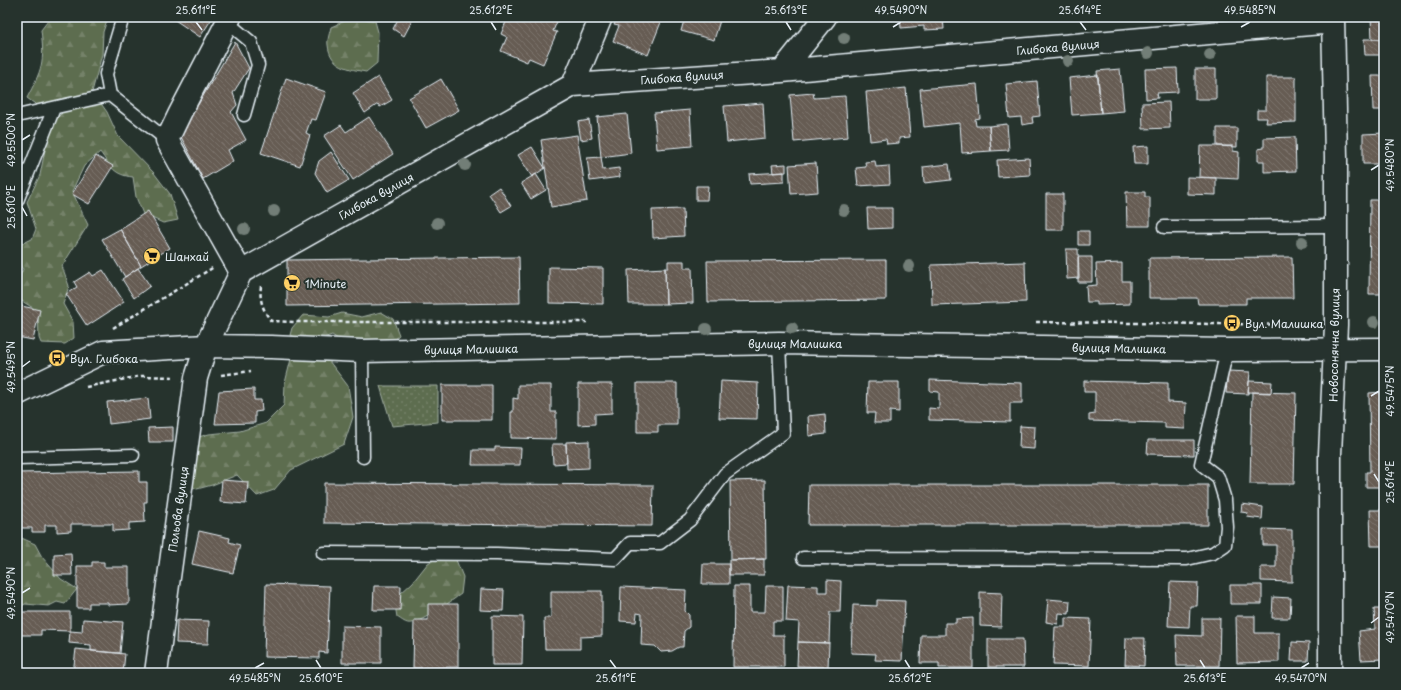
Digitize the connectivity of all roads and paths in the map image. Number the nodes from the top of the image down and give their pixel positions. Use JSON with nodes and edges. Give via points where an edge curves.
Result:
{"nodes":[{"id":1,"x":123,"y":17,"type":"edge"},
{"id":2,"x":601,"y":17,"type":"edge"},
{"id":3,"x":825,"y":17,"type":"edge"},
{"id":4,"x":228,"y":19,"type":"edge"},
{"id":5,"x":1333,"y":20,"type":"edge"},
{"id":6,"x":782,"y":71,"type":"junction"},
{"id":7,"x":573,"y":84,"type":"junction"},
{"id":8,"x":110,"y":96,"type":"junction"},
{"id":9,"x":54,"y":108,"type":"junction"},
{"id":10,"x":17,"y":116,"type":"edge"},
{"id":11,"x":244,"y":116,"type":"dead end"},
{"id":12,"x":167,"y":140,"type":"junction"},
{"id":13,"x":17,"y":201,"type":"edge"},
{"id":14,"x":1336,"y":226,"type":"junction"},
{"id":15,"x":1164,"y":227,"type":"dead end"},
{"id":16,"x":241,"y":272,"type":"junction"},
{"id":17,"x":261,"y":282,"type":"dead end"},
{"id":18,"x":545,"y":322,"type":"dead end"},
{"id":19,"x":779,"y":342,"type":"junction"},
{"id":20,"x":206,"y":346,"type":"junction"},
{"id":21,"x":1335,"y":349,"type":"junction"},
{"id":22,"x":1384,"y":349,"type":"edge"},
{"id":23,"x":1227,"y":350,"type":"junction"},
{"id":24,"x":362,"y":351,"type":"junction"},
{"id":25,"x":196,"y":378,"type":"junction"},
{"id":26,"x":83,"y":388,"type":"dead end"},
{"id":27,"x":17,"y":394,"type":"edge"},
{"id":28,"x":133,"y":455,"type":"dead end"},
{"id":29,"x":363,"y":457,"type":"dead end"},
{"id":30,"x":17,"y":458,"type":"edge"},
{"id":31,"x":323,"y":553,"type":"dead end"},
{"id":32,"x":803,"y":558,"type":"dead end"},
{"id":33,"x":156,"y":673,"type":"edge"},
{"id":34,"x":1330,"y":673,"type":"edge"}],
"edges":[{"from":1,"to":8,"type":"lane","via":[[106,74]]},
{"from":2,"to":7,"type":"street"},
{"from":3,"to":6,"type":"street"},
{"from":4,"to":11,"type":"lane","via":[[251,42],[258,65]]},
{"from":4,"to":12,"type":"street"},
{"from":5,"to":6,"type":"street","name":"Глибока вулиця"},
{"from":5,"to":14,"type":"street","name":"Новосонячна вулиця"},
{"from":6,"to":7,"type":"street","name":"Глибока вулиця"},
{"from":7,"to":16,"type":"street","name":"Глибока вулиця"},
{"from":8,"to":9,"type":"lane"},
{"from":8,"to":12,"type":"lane"},
{"from":9,"to":10,"type":"lane"},
{"from":9,"to":13,"type":"lane"},
{"from":12,"to":16,"type":"street"},
{"from":14,"to":15,"type":"lane"},
{"from":14,"to":21,"type":"street","name":"Новосонячна вулиця"},
{"from":16,"to":20,"type":"street"},
{"from":17,"to":18,"type":"path","via":[[261,302],[271,321]]},
{"from":19,"to":23,"type":"street","name":"вулиця Малишка"},
{"from":19,"to":24,"type":"street","name":"вулиця Малишка"},
{"from":19,"to":31,"type":"lane","via":[[783,433],[725,474],[690,520],[660,542],[630,543],[615,559],[497,554]]},
{"from":20,"to":24,"type":"street","name":"вулиця Малишка"},
{"from":20,"to":25,"type":"street","name":"Польова вулиця"},
{"from":20,"to":27,"type":"street","via":[[103,352]]},
{"from":21,"to":22,"type":"street","name":"вулиця Малишка"},
{"from":21,"to":23,"type":"street","name":"вулиця Малишка"},
{"from":21,"to":34,"type":"street","name":"Новосонячна вулиця","via":[[1330,454]]},
{"from":23,"to":32,"type":"lane","via":[[1201,464],[1218,477],[1226,500],[1225,546],[1213,553],[1187,559]]},
{"from":24,"to":29,"type":"lane"},
{"from":25,"to":26,"type":"path","via":[[141,376]]},
{"from":25,"to":33,"type":"street","name":"Польова вулиця"},
{"from":28,"to":30,"type":"lane"}]}
